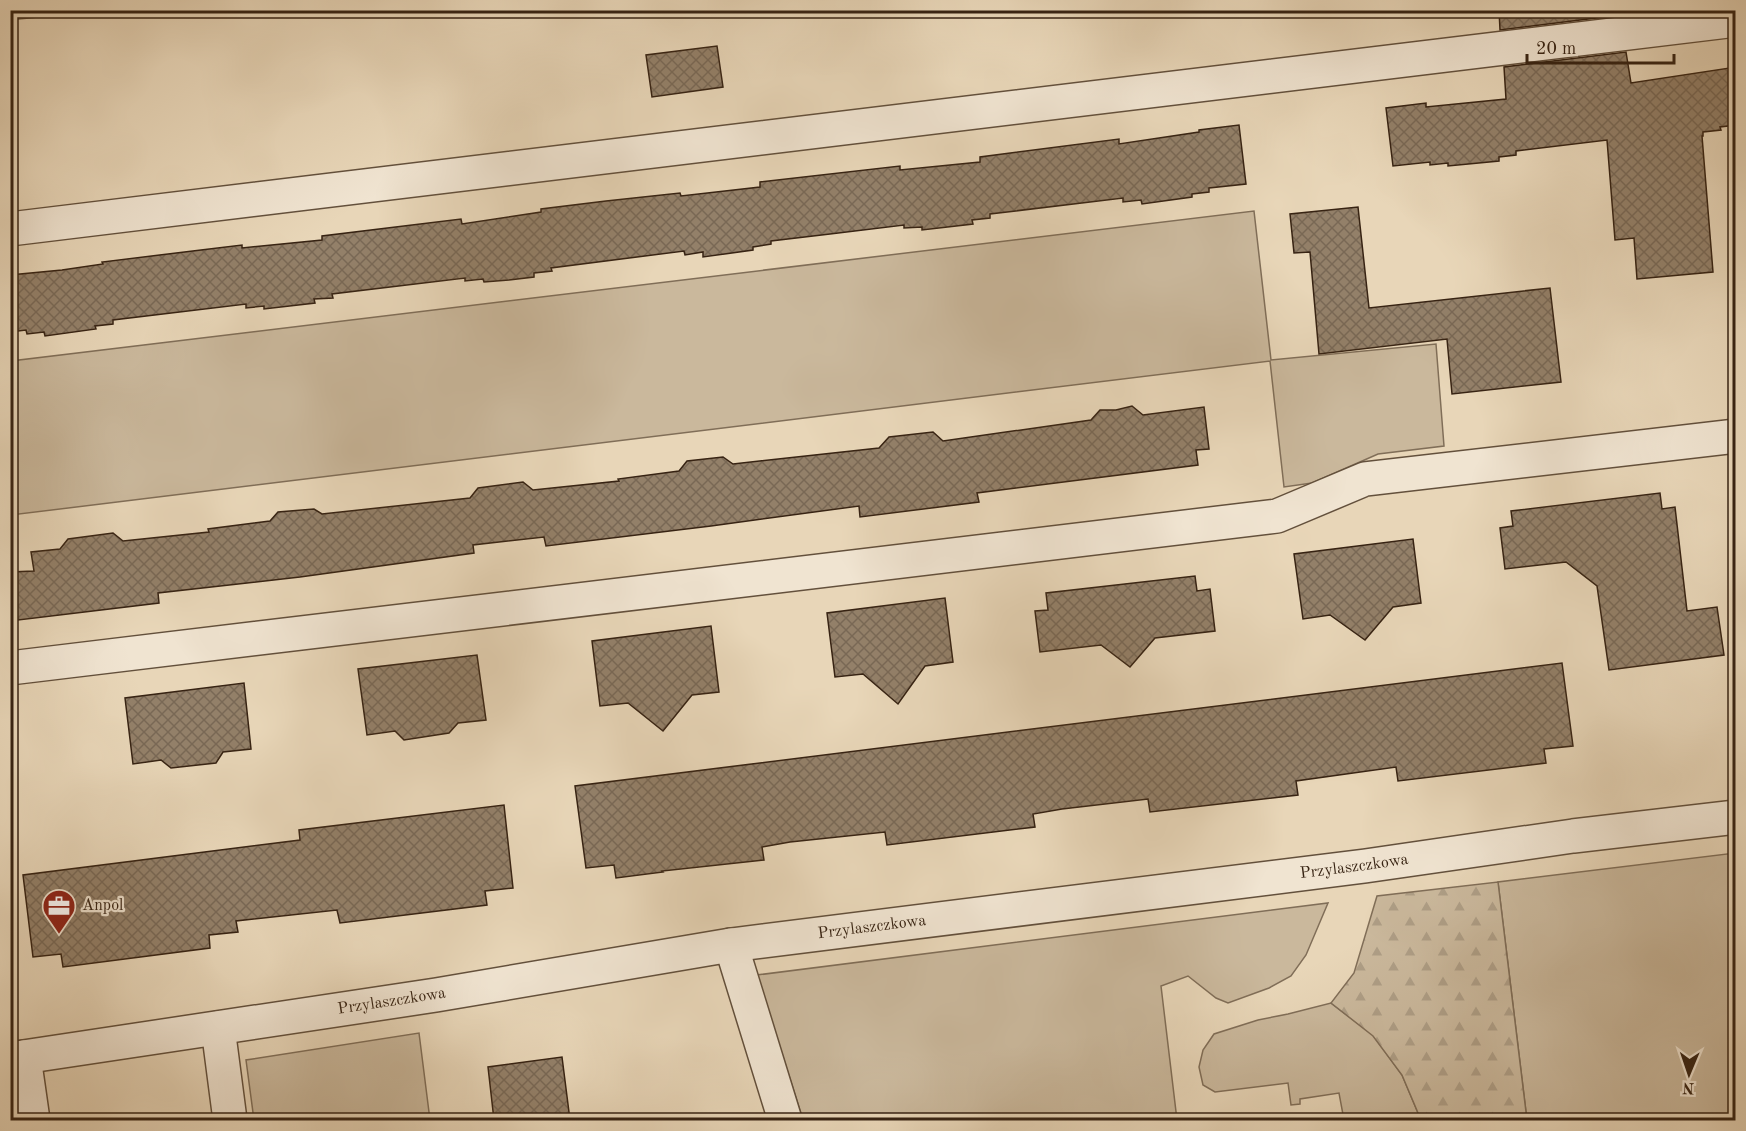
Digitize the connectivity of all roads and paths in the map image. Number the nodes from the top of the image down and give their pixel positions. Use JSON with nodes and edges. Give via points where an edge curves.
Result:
{"nodes":[{"id":1,"x":1736,"y":20,"type":"edge"},
{"id":2,"x":10,"y":229,"type":"edge"},
{"id":3,"x":1736,"y":436,"type":"edge"},
{"id":4,"x":10,"y":668,"type":"edge"},
{"id":5,"x":1736,"y":817,"type":"edge"},
{"id":6,"x":732,"y":945,"type":"junction"},
{"id":7,"x":218,"y":1028,"type":"junction"},
{"id":8,"x":17,"y":1058,"type":"edge"},
{"id":9,"x":33,"y":1120,"type":"edge"},
{"id":10,"x":230,"y":1120,"type":"edge"},
{"id":11,"x":785,"y":1120,"type":"edge"}],
"edges":[{"from":1,"to":2,"type":"street"},
{"from":3,"to":4,"type":"street","via":[[1365,478],[1277,516]]},
{"from":5,"to":6,"type":"street","name":"Przylaszczkowa"},
{"from":6,"to":7,"type":"street","name":"Przylaszczkowa"},
{"from":6,"to":11,"type":"street"},
{"from":7,"to":8,"type":"street","name":"Przylaszczkowa"},
{"from":7,"to":10,"type":"street"},
{"from":8,"to":9,"type":"street"}]}
